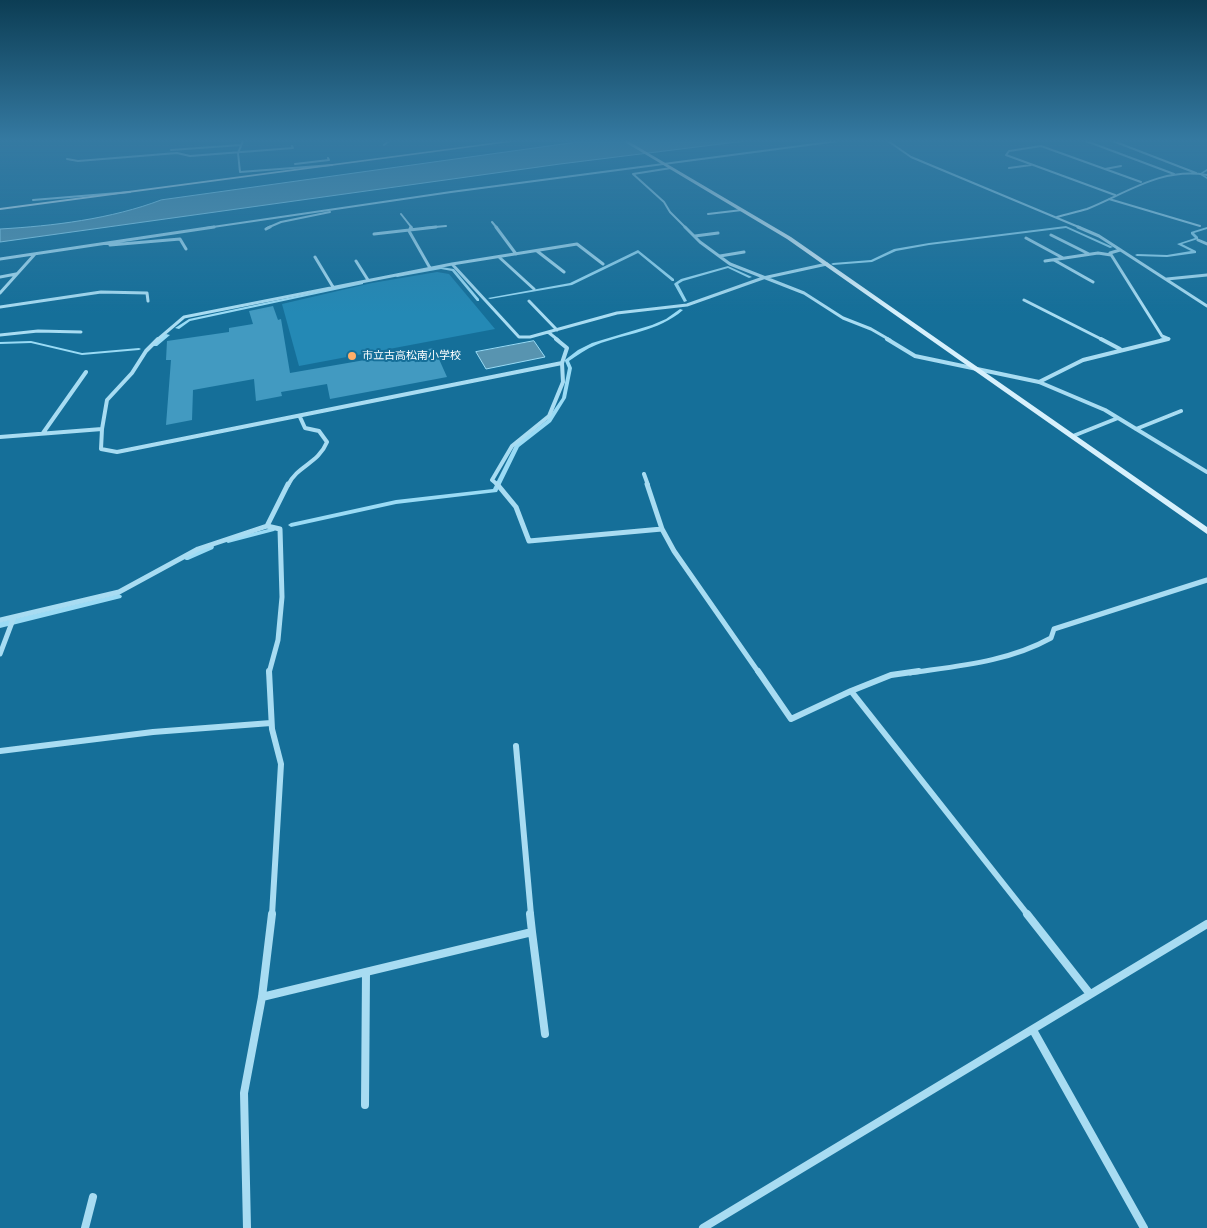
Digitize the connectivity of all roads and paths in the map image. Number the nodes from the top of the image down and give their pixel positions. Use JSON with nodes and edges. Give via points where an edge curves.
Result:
{"nodes":[{"id":1,"x":54,"y":198,"type":"edge"},
{"id":2,"x":82,"y":198,"type":"edge"},
{"id":3,"x":405,"y":198,"type":"edge"},
{"id":4,"x":660,"y":198,"type":"edge"},
{"id":5,"x":722,"y":198,"type":"edge"},
{"id":6,"x":1011,"y":198,"type":"edge"},
{"id":7,"x":1109,"y":199,"type":"joint"},
{"id":8,"x":33,"y":200,"type":"dead end"},
{"id":9,"x":342,"y":207,"type":"junction"},
{"id":10,"x":0,"y":209,"type":"edge"},
{"id":11,"x":742,"y":210,"type":"junction"},
{"id":12,"x":1165,"y":211,"type":"dead end"},
{"id":13,"x":1159,"y":213,"type":"junction"},
{"id":14,"x":401,"y":214,"type":"dead end"},
{"id":15,"x":708,"y":214,"type":"dead end"},
{"id":16,"x":1056,"y":217,"type":"junction"},
{"id":17,"x":492,"y":222,"type":"dead end"},
{"id":18,"x":446,"y":226,"type":"dead end"},
{"id":19,"x":1200,"y":226,"type":"dead end"},
{"id":20,"x":266,"y":229,"type":"dead end"},
{"id":21,"x":411,"y":229,"type":"junction"},
{"id":22,"x":718,"y":233,"type":"dead end"},
{"id":23,"x":374,"y":234,"type":"dead end"},
{"id":24,"x":1051,"y":235,"type":"dead end"},
{"id":25,"x":695,"y":236,"type":"junction"},
{"id":26,"x":1026,"y":238,"type":"dead end"},
{"id":27,"x":1198,"y":240,"type":"dead end"},
{"id":28,"x":1207,"y":244,"type":"edge"},
{"id":29,"x":94,"y":245,"type":"junction"},
{"id":30,"x":186,"y":249,"type":"dead end"},
{"id":31,"x":537,"y":250,"type":"junction"},
{"id":32,"x":1120,"y":250,"type":"junction"},
{"id":33,"x":744,"y":252,"type":"dead end"},
{"id":34,"x":36,"y":254,"type":"junction"},
{"id":35,"x":516,"y":254,"type":"junction"},
{"id":36,"x":1090,"y":254,"type":"junction"},
{"id":37,"x":1111,"y":255,"type":"junction"},
{"id":38,"x":720,"y":256,"type":"junction"},
{"id":39,"x":315,"y":257,"type":"dead end"},
{"id":40,"x":499,"y":257,"type":"junction"},
{"id":41,"x":1063,"y":258,"type":"junction"},
{"id":42,"x":0,"y":259,"type":"edge"},
{"id":43,"x":1053,"y":259,"type":"junction"},
{"id":44,"x":356,"y":261,"type":"dead end"},
{"id":45,"x":1044,"y":261,"type":"dead end"},
{"id":46,"x":452,"y":264,"type":"junction"},
{"id":47,"x":603,"y":264,"type":"dead end"},
{"id":48,"x":827,"y":264,"type":"junction"},
{"id":49,"x":430,"y":268,"type":"junction"},
{"id":50,"x":564,"y":272,"type":"dead end"},
{"id":51,"x":17,"y":274,"type":"junction"},
{"id":52,"x":1207,"y":276,"type":"edge"},
{"id":53,"x":0,"y":277,"type":"edge"},
{"id":54,"x":763,"y":278,"type":"junction"},
{"id":55,"x":1166,"y":279,"type":"junction"},
{"id":56,"x":368,"y":280,"type":"junction"},
{"id":57,"x":1093,"y":282,"type":"dead end"},
{"id":58,"x":333,"y":287,"type":"junction"},
{"id":59,"x":534,"y":289,"type":"dead end"},
{"id":60,"x":0,"y":294,"type":"edge"},
{"id":61,"x":529,"y":300,"type":"dead end"},
{"id":62,"x":1024,"y":300,"type":"dead end"},
{"id":63,"x":148,"y":301,"type":"dead end"},
{"id":64,"x":0,"y":306,"type":"edge"},
{"id":65,"x":1207,"y":306,"type":"edge"},
{"id":66,"x":557,"y":330,"type":"junction"},
{"id":67,"x":81,"y":332,"type":"dead end"},
{"id":68,"x":548,"y":332,"type":"junction"},
{"id":69,"x":0,"y":335,"type":"edge"},
{"id":70,"x":1120,"y":349,"type":"junction"},
{"id":71,"x":562,"y":363,"type":"junction"},
{"id":72,"x":975,"y":368,"type":"junction"},
{"id":73,"x":86,"y":372,"type":"dead end"},
{"id":74,"x":1038,"y":382,"type":"junction"},
{"id":75,"x":1181,"y":411,"type":"dead end"},
{"id":76,"x":300,"y":417,"type":"junction"},
{"id":77,"x":1118,"y":418,"type":"junction"},
{"id":78,"x":102,"y":429,"type":"junction"},
{"id":79,"x":1136,"y":429,"type":"junction"},
{"id":80,"x":43,"y":433,"type":"junction"},
{"id":81,"x":1073,"y":436,"type":"junction"},
{"id":82,"x":0,"y":437,"type":"edge"},
{"id":83,"x":1207,"y":472,"type":"edge"},
{"id":84,"x":644,"y":474,"type":"dead end"},
{"id":85,"x":267,"y":526,"type":"junction"},
{"id":86,"x":662,"y":529,"type":"junction"},
{"id":87,"x":1207,"y":531,"type":"edge"},
{"id":88,"x":1207,"y":580,"type":"edge"},
{"id":89,"x":14,"y":616,"type":"junction"},
{"id":90,"x":0,"y":620,"type":"edge"},
{"id":91,"x":0,"y":654,"type":"edge"},
{"id":92,"x":851,"y":692,"type":"junction"},
{"id":93,"x":271,"y":723,"type":"junction"},
{"id":94,"x":516,"y":746,"type":"dead end"},
{"id":95,"x":0,"y":751,"type":"edge"},
{"id":96,"x":1207,"y":924,"type":"edge"},
{"id":97,"x":532,"y":932,"type":"junction"},
{"id":98,"x":366,"y":972,"type":"junction"},
{"id":99,"x":1090,"y":994,"type":"junction"},
{"id":100,"x":262,"y":997,"type":"junction"},
{"id":101,"x":1033,"y":1030,"type":"junction"},
{"id":102,"x":545,"y":1034,"type":"dead end"},
{"id":103,"x":365,"y":1105,"type":"dead end"},
{"id":104,"x":93,"y":1197,"type":"dead end"},
{"id":105,"x":85,"y":1228,"type":"edge"},
{"id":106,"x":247,"y":1228,"type":"edge"},
{"id":107,"x":703,"y":1228,"type":"edge"},
{"id":108,"x":1144,"y":1228,"type":"edge"}],
"edges":[{"from":1,"to":8,"type":"street"},
{"from":2,"to":10,"type":"street"},
{"from":3,"to":9,"type":"street"},
{"from":4,"to":25,"type":"street"},
{"from":5,"to":11,"type":"street"},
{"from":6,"to":16,"type":"street"},
{"from":7,"to":13,"type":"street"},
{"from":7,"to":16,"type":"street"},
{"from":9,"to":20,"type":"street","via":[[281,222]]},
{"from":9,"to":29,"type":"street"},
{"from":11,"to":15,"type":"street"},
{"from":11,"to":48,"type":"street"},
{"from":12,"to":13,"type":"street"},
{"from":13,"to":19,"type":"street"},
{"from":14,"to":21,"type":"street"},
{"from":16,"to":32,"type":"street"},
{"from":17,"to":35,"type":"street"},
{"from":18,"to":21,"type":"street"},
{"from":21,"to":23,"type":"street"},
{"from":21,"to":49,"type":"street","via":[[409,231]]},
{"from":22,"to":25,"type":"street"},
{"from":24,"to":36,"type":"street"},
{"from":25,"to":38,"type":"street"},
{"from":26,"to":41,"type":"street"},
{"from":27,"to":28,"type":"street"},
{"from":29,"to":30,"type":"street","via":[[180,239]]},
{"from":29,"to":34,"type":"street"},
{"from":31,"to":35,"type":"street"},
{"from":31,"to":47,"type":"street","via":[[577,244]]},
{"from":31,"to":50,"type":"street"},
{"from":32,"to":37,"type":"street"},
{"from":32,"to":55,"type":"street"},
{"from":33,"to":38,"type":"street"},
{"from":34,"to":42,"type":"street"},
{"from":34,"to":51,"type":"street"},
{"from":35,"to":40,"type":"street"},
{"from":36,"to":37,"type":"street"},
{"from":36,"to":41,"type":"street"},
{"from":37,"to":70,"type":"street","via":[[1162,336],[1169,339]]},
{"from":38,"to":54,"type":"street","via":[[730,264]]},
{"from":39,"to":58,"type":"street"},
{"from":40,"to":46,"type":"street"},
{"from":40,"to":59,"type":"street"},
{"from":41,"to":43,"type":"street"},
{"from":43,"to":45,"type":"street"},
{"from":43,"to":57,"type":"street"},
{"from":44,"to":56,"type":"street"},
{"from":46,"to":49,"type":"street"},
{"from":46,"to":68,"type":"street","via":[[519,337]]},
{"from":48,"to":54,"type":"street"},
{"from":48,"to":72,"type":"street"},
{"from":49,"to":56,"type":"street"},
{"from":51,"to":53,"type":"street"},
{"from":51,"to":60,"type":"street"},
{"from":52,"to":55,"type":"street"},
{"from":54,"to":66,"type":"street","via":[[687,305],[617,313]]},
{"from":54,"to":72,"type":"street","via":[[804,293],[915,356]]},
{"from":55,"to":65,"type":"street"},
{"from":56,"to":58,"type":"street"},
{"from":58,"to":78,"type":"street","via":[[184,318],[146,351],[132,373],[107,400]]},
{"from":61,"to":66,"type":"street"},
{"from":62,"to":70,"type":"street"},
{"from":63,"to":64,"type":"street","via":[[147,293],[101,292]]},
{"from":66,"to":68,"type":"street"},
{"from":67,"to":69,"type":"street","via":[[38,331]]},
{"from":68,"to":71,"type":"street","via":[[567,348]]},
{"from":70,"to":74,"type":"street","via":[[1083,360]]},
{"from":71,"to":76,"type":"street"},
{"from":71,"to":86,"type":"street","via":[[563,382],[549,416],[512,446],[492,480],[506,490],[522,516],[529,541]]},
{"from":72,"to":74,"type":"street"},
{"from":72,"to":81,"type":"street"},
{"from":73,"to":80,"type":"street"},
{"from":74,"to":77,"type":"street","via":[[1080,396]]},
{"from":75,"to":79,"type":"street"},
{"from":76,"to":78,"type":"street","via":[[117,452],[101,449]]},
{"from":76,"to":85,"type":"street","via":[[306,428],[318,428],[327,442],[322,454],[293,475]]},
{"from":77,"to":79,"type":"street"},
{"from":77,"to":81,"type":"street"},
{"from":78,"to":80,"type":"street"},
{"from":79,"to":83,"type":"street"},
{"from":80,"to":82,"type":"street"},
{"from":81,"to":87,"type":"street"},
{"from":84,"to":86,"type":"street"},
{"from":85,"to":89,"type":"street","via":[[198,549],[119,592]]},
{"from":85,"to":93,"type":"street","via":[[280,529],[282,597],[278,640],[269,670]]},
{"from":86,"to":92,"type":"street","via":[[791,718]]},
{"from":88,"to":92,"type":"street","via":[[1054,630],[1051,638],[1034,648],[969,665],[891,676]]},
{"from":89,"to":90,"type":"street"},
{"from":89,"to":91,"type":"street"},
{"from":92,"to":99,"type":"street"},
{"from":93,"to":95,"type":"street","via":[[153,732]]},
{"from":93,"to":100,"type":"street","via":[[281,764],[276,889]]},
{"from":94,"to":97,"type":"street"},
{"from":96,"to":99,"type":"street"},
{"from":97,"to":98,"type":"street"},
{"from":97,"to":102,"type":"street"},
{"from":98,"to":100,"type":"street"},
{"from":98,"to":103,"type":"street"},
{"from":99,"to":101,"type":"street"},
{"from":100,"to":106,"type":"street","via":[[244,1093]]},
{"from":101,"to":107,"type":"street"},
{"from":101,"to":108,"type":"street"},
{"from":104,"to":105,"type":"street"}]}
